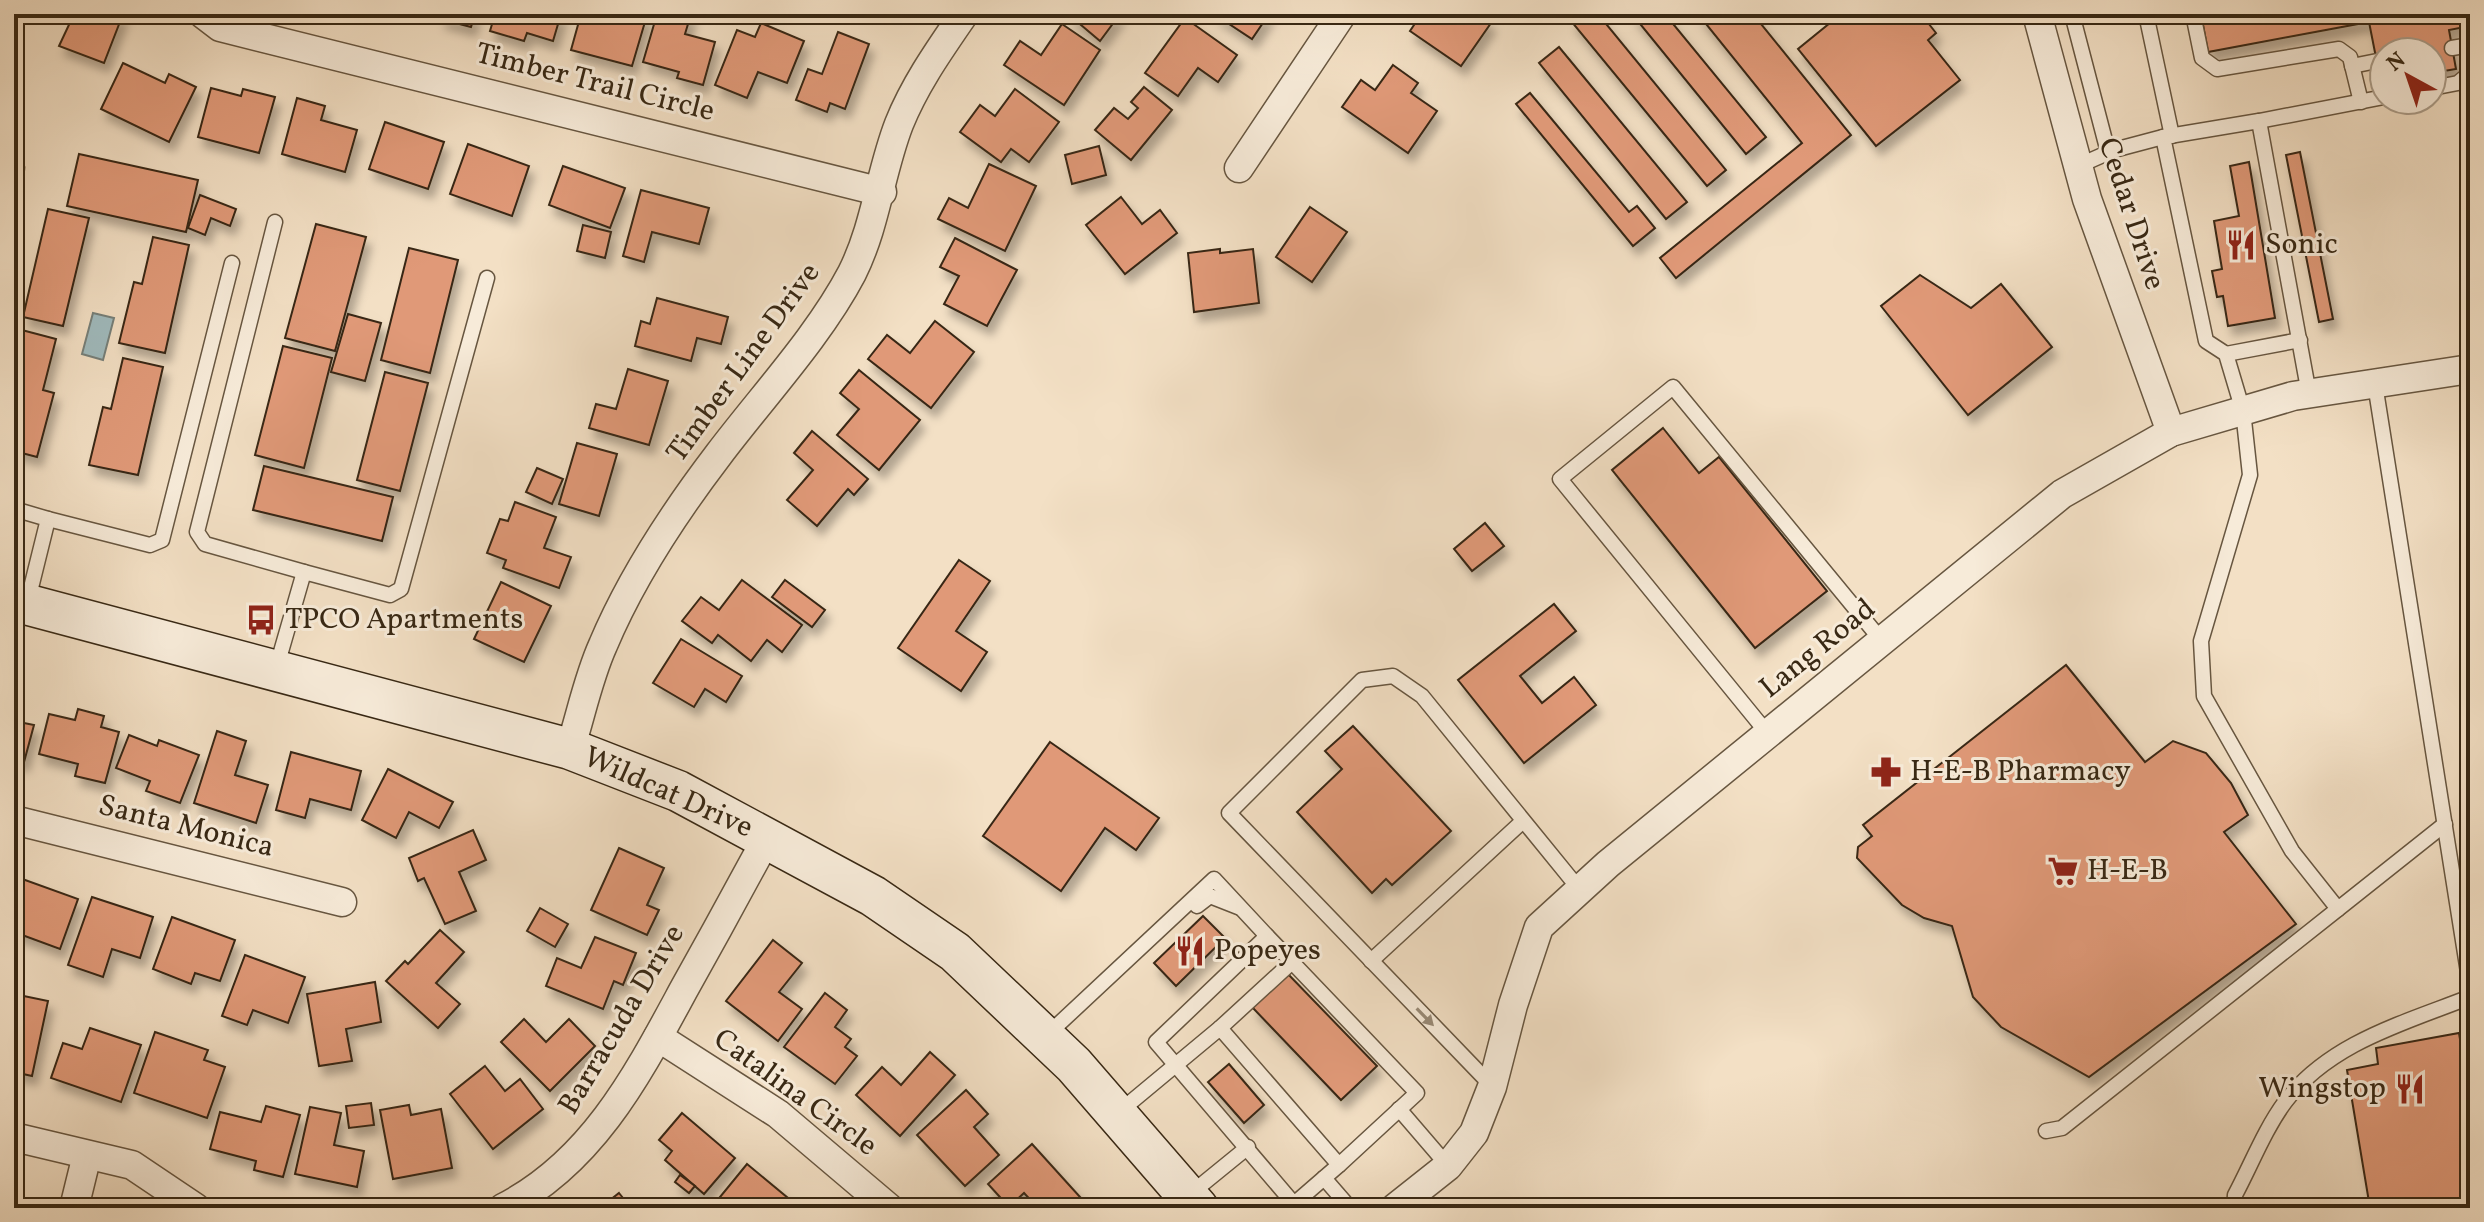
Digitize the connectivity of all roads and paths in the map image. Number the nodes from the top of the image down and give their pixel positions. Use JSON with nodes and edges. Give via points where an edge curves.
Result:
{"nodes":[{"id":1,"x":203,"y":14,"type":"edge"},
{"id":2,"x":964,"y":14,"type":"edge"},
{"id":3,"x":1342,"y":14,"type":"edge"},
{"id":4,"x":2037,"y":14,"type":"edge"},
{"id":5,"x":2072,"y":14,"type":"edge"},
{"id":6,"x":2146,"y":14,"type":"edge"},
{"id":7,"x":2193,"y":14,"type":"edge"},
{"id":8,"x":2470,"y":45,"type":"edge"},
{"id":9,"x":2452,"y":48,"type":"dead end"},
{"id":10,"x":2368,"y":63,"type":"edge"},
{"id":11,"x":2352,"y":66,"type":"junction"},
{"id":12,"x":2470,"y":73,"type":"edge"},
{"id":13,"x":2448,"y":85,"type":"edge"},
{"id":14,"x":2368,"y":100,"type":"edge"},
{"id":15,"x":2361,"y":102,"type":"junction"},
{"id":16,"x":2259,"y":121,"type":"junction"},
{"id":17,"x":2167,"y":136,"type":"junction"},
{"id":18,"x":2108,"y":152,"type":"junction"},
{"id":19,"x":2078,"y":166,"type":"junction"},
{"id":20,"x":1239,"y":168,"type":"dead end"},
{"id":21,"x":882,"y":192,"type":"junction"},
{"id":22,"x":275,"y":222,"type":"dead end"},
{"id":23,"x":232,"y":263,"type":"dead end"},
{"id":24,"x":487,"y":278,"type":"dead end"},
{"id":25,"x":2300,"y":340,"type":"junction"},
{"id":26,"x":2226,"y":354,"type":"junction"},
{"id":27,"x":2470,"y":369,"type":"edge"},
{"id":28,"x":2375,"y":384,"type":"junction"},
{"id":29,"x":2309,"y":394,"type":"junction"},
{"id":30,"x":2243,"y":411,"type":"junction"},
{"id":31,"x":2171,"y":432,"type":"junction"},
{"id":32,"x":14,"y":509,"type":"edge"},
{"id":33,"x":48,"y":519,"type":"junction"},
{"id":34,"x":304,"y":572,"type":"junction"},
{"id":35,"x":20,"y":603,"type":"edge"},
{"id":36,"x":1882,"y":641,"type":"junction"},
{"id":37,"x":275,"y":673,"type":"junction"},
{"id":38,"x":1768,"y":734,"type":"junction"},
{"id":39,"x":570,"y":749,"type":"junction"},
{"id":40,"x":14,"y":820,"type":"edge"},
{"id":41,"x":1523,"y":821,"type":"junction"},
{"id":42,"x":2445,"y":824,"type":"junction"},
{"id":43,"x":767,"y":838,"type":"junction"},
{"id":44,"x":1580,"y":890,"type":"junction"},
{"id":45,"x":342,"y":902,"type":"dead end"},
{"id":46,"x":2338,"y":909,"type":"junction"},
{"id":47,"x":1267,"y":936,"type":"junction"},
{"id":48,"x":1371,"y":961,"type":"junction"},
{"id":49,"x":1292,"y":962,"type":"junction"},
{"id":50,"x":2469,"y":967,"type":"edge"},
{"id":51,"x":2470,"y":985,"type":"edge"},
{"id":52,"x":2470,"y":997,"type":"edge"},
{"id":53,"x":1220,"y":1028,"type":"junction"},
{"id":54,"x":1046,"y":1036,"type":"junction"},
{"id":55,"x":658,"y":1037,"type":"junction"},
{"id":56,"x":1176,"y":1065,"type":"junction"},
{"id":57,"x":1492,"y":1087,"type":"junction"},
{"id":58,"x":1399,"y":1109,"type":"junction"},
{"id":59,"x":1115,"y":1115,"type":"junction"},
{"id":60,"x":2046,"y":1131,"type":"dead end"},
{"id":61,"x":14,"y":1137,"type":"edge"},
{"id":62,"x":1248,"y":1147,"type":"junction"},
{"id":63,"x":87,"y":1155,"type":"junction"},
{"id":64,"x":1339,"y":1165,"type":"junction"},
{"id":65,"x":1448,"y":1166,"type":"junction"},
{"id":66,"x":1324,"y":1178,"type":"junction"},
{"id":67,"x":1193,"y":1202,"type":"edge"},
{"id":68,"x":74,"y":1208,"type":"edge"},
{"id":69,"x":196,"y":1208,"type":"edge"},
{"id":70,"x":503,"y":1208,"type":"edge"},
{"id":71,"x":889,"y":1208,"type":"edge"},
{"id":72,"x":1350,"y":1208,"type":"edge"},
{"id":73,"x":1395,"y":1208,"type":"edge"},
{"id":74,"x":2234,"y":1208,"type":"edge"}],
"edges":[{"from":1,"to":21,"type":"street","name":"Timber Trail Circle","via":[[220,27]]},
{"from":2,"to":21,"type":"street","name":"Timber Line Drive","via":[[910,99]]},
{"from":3,"to":20,"type":"street"},
{"from":4,"to":19,"type":"street","name":"Cedar Drive"},
{"from":5,"to":18,"type":"lane"},
{"from":6,"to":17,"type":"lane"},
{"from":7,"to":11,"type":"lane","via":[[2202,58],[2217,69],[2339,49]]},
{"from":8,"to":9,"type":"lane"},
{"from":10,"to":11,"type":"lane"},
{"from":11,"to":15,"type":"lane"},
{"from":12,"to":13,"type":"lane"},
{"from":14,"to":15,"type":"lane"},
{"from":15,"to":16,"type":"lane"},
{"from":16,"to":17,"type":"lane"},
{"from":16,"to":25,"type":"lane"},
{"from":17,"to":18,"type":"lane"},
{"from":17,"to":26,"type":"lane","via":[[2206,341]]},
{"from":18,"to":19,"type":"lane"},
{"from":19,"to":31,"type":"street","name":"Cedar Drive"},
{"from":21,"to":39,"type":"street","name":"Timber Line Drive","via":[[872,228],[844,286],[716,457],[630,588],[601,647]]},
{"from":22,"to":34,"type":"lane","via":[[197,532],[205,544]]},
{"from":23,"to":33,"type":"lane","via":[[162,540],[150,545]]},
{"from":24,"to":34,"type":"lane","via":[[401,589],[390,595]]},
{"from":25,"to":26,"type":"lane"},
{"from":25,"to":29,"type":"lane"},
{"from":26,"to":30,"type":"lane"},
{"from":27,"to":28,"type":"street","name":"Lang Road"},
{"from":28,"to":29,"type":"street","name":"Lang Road"},
{"from":28,"to":42,"type":"lane"},
{"from":29,"to":30,"type":"street","name":"Lang Road"},
{"from":30,"to":31,"type":"street","name":"Lang Road"},
{"from":30,"to":46,"type":"lane","via":[[2250,475],[2201,641],[2204,696],[2292,851]]},
{"from":31,"to":36,"type":"street","name":"Lang Road","via":[[2062,494]]},
{"from":32,"to":33,"type":"lane"},
{"from":33,"to":35,"type":"lane"},
{"from":34,"to":37,"type":"lane"},
{"from":35,"to":37,"type":"main road","name":"Wildcat Drive"},
{"from":36,"to":38,"type":"street","name":"Lang Road"},
{"from":36,"to":38,"type":"lane","via":[[1673,387],[1560,479]]},
{"from":37,"to":39,"type":"main road","name":"Wildcat Drive"},
{"from":38,"to":44,"type":"street","name":"Lang Road"},
{"from":39,"to":43,"type":"main road","name":"Wildcat Drive","via":[[678,791]]},
{"from":40,"to":45,"type":"street","name":"Santa Monica"},
{"from":41,"to":44,"type":"lane"},
{"from":41,"to":48,"type":"lane"},
{"from":41,"to":48,"type":"lane","via":[[1422,696],[1393,676],[1362,680],[1229,813]]},
{"from":42,"to":46,"type":"lane"},
{"from":42,"to":50,"type":"lane"},
{"from":43,"to":54,"type":"main road","name":"Wildcat Drive","via":[[873,896],[955,952]]},
{"from":43,"to":55,"type":"street","name":"Barracuda Drive"},
{"from":44,"to":57,"type":"street","name":"Lang Road","via":[[1539,927]]},
{"from":46,"to":60,"type":"lane","via":[[2062,1128]]},
{"from":47,"to":49,"type":"lane"},
{"from":47,"to":54,"type":"lane","via":[[1214,879]]},
{"from":47,"to":56,"type":"lane","via":[[1156,1042]]},
{"from":48,"to":57,"type":"lane","one_way":true},
{"from":49,"to":53,"type":"lane"},
{"from":49,"to":58,"type":"lane","via":[[1417,1093]]},
{"from":50,"to":51,"type":"lane"},
{"from":52,"to":74,"type":"lane","via":[[2370,1036],[2316,1069],[2284,1103],[2235,1195]]},
{"from":53,"to":56,"type":"lane"},
{"from":53,"to":64,"type":"lane"},
{"from":54,"to":59,"type":"main road","name":"Wildcat Drive"},
{"from":55,"to":70,"type":"street","name":"Barracuda Drive","via":[[607,1121],[539,1187]]},
{"from":55,"to":71,"type":"street","name":"Catalina Circle","via":[[778,1114]]},
{"from":56,"to":59,"type":"lane"},
{"from":56,"to":62,"type":"lane"},
{"from":57,"to":65,"type":"street","name":"Lang Road","via":[[1474,1133]]},
{"from":58,"to":64,"type":"lane"},
{"from":58,"to":65,"type":"lane"},
{"from":59,"to":67,"type":"main road","name":"Wildcat Drive"},
{"from":61,"to":63,"type":"street"},
{"from":62,"to":66,"type":"lane","via":[[1294,1204]]},
{"from":62,"to":67,"type":"lane"},
{"from":63,"to":68,"type":"street"},
{"from":63,"to":69,"type":"street","via":[[132,1165]]},
{"from":64,"to":66,"type":"lane"},
{"from":65,"to":73,"type":"street","name":"Lang Road"},
{"from":66,"to":72,"type":"lane"}]}
